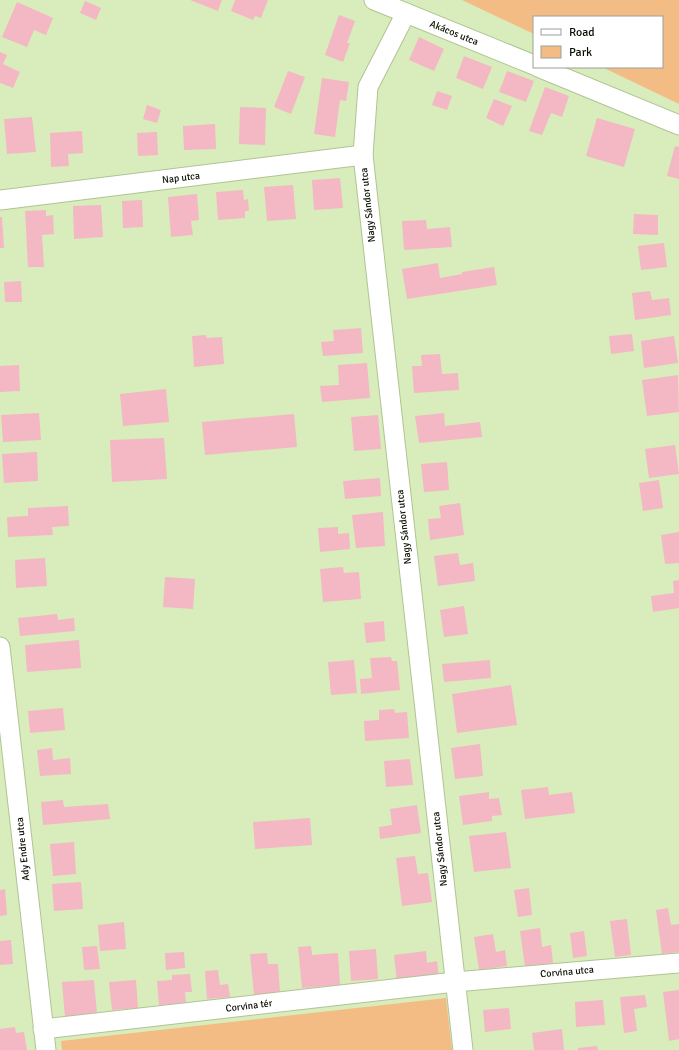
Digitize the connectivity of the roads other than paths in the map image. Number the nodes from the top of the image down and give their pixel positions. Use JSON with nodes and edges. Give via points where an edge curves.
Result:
{"nodes":[{"id":1,"x":374,"y":0,"type":"edge"},
{"id":2,"x":406,"y":13,"type":"junction"},
{"id":3,"x":533,"y":65,"type":"edge"},
{"id":4,"x":540,"y":68,"type":"edge"},
{"id":5,"x":679,"y":125,"type":"edge"},
{"id":6,"x":362,"y":155,"type":"junction"},
{"id":7,"x":0,"y":200,"type":"edge"},
{"id":8,"x":0,"y":647,"type":"edge"},
{"id":9,"x":679,"y":963,"type":"edge"},
{"id":10,"x":455,"y":982,"type":"junction"},
{"id":11,"x":43,"y":1029,"type":"junction"},
{"id":12,"x":46,"y":1050,"type":"edge"},
{"id":13,"x":463,"y":1050,"type":"edge"}],
"edges":[{"from":1,"to":2,"type":"street","name":"Akácos utca"},
{"from":2,"to":3,"type":"street","name":"Akácos utca"},
{"from":2,"to":6,"type":"street","name":"Nagy Sándor utca","via":[[368,87]]},
{"from":4,"to":5,"type":"street"},
{"from":6,"to":7,"type":"street","name":"Nap utca"},
{"from":6,"to":10,"type":"street","name":"Nagy Sándor utca"},
{"from":8,"to":11,"type":"street","name":"Ady Endre utca"},
{"from":9,"to":10,"type":"street","name":"Corvina utca"},
{"from":10,"to":11,"type":"street","name":"Corvina tér"},
{"from":10,"to":13,"type":"street","name":"Nagy Sándor utca"},
{"from":11,"to":12,"type":"street","name":"Ady Endre utca"}]}
